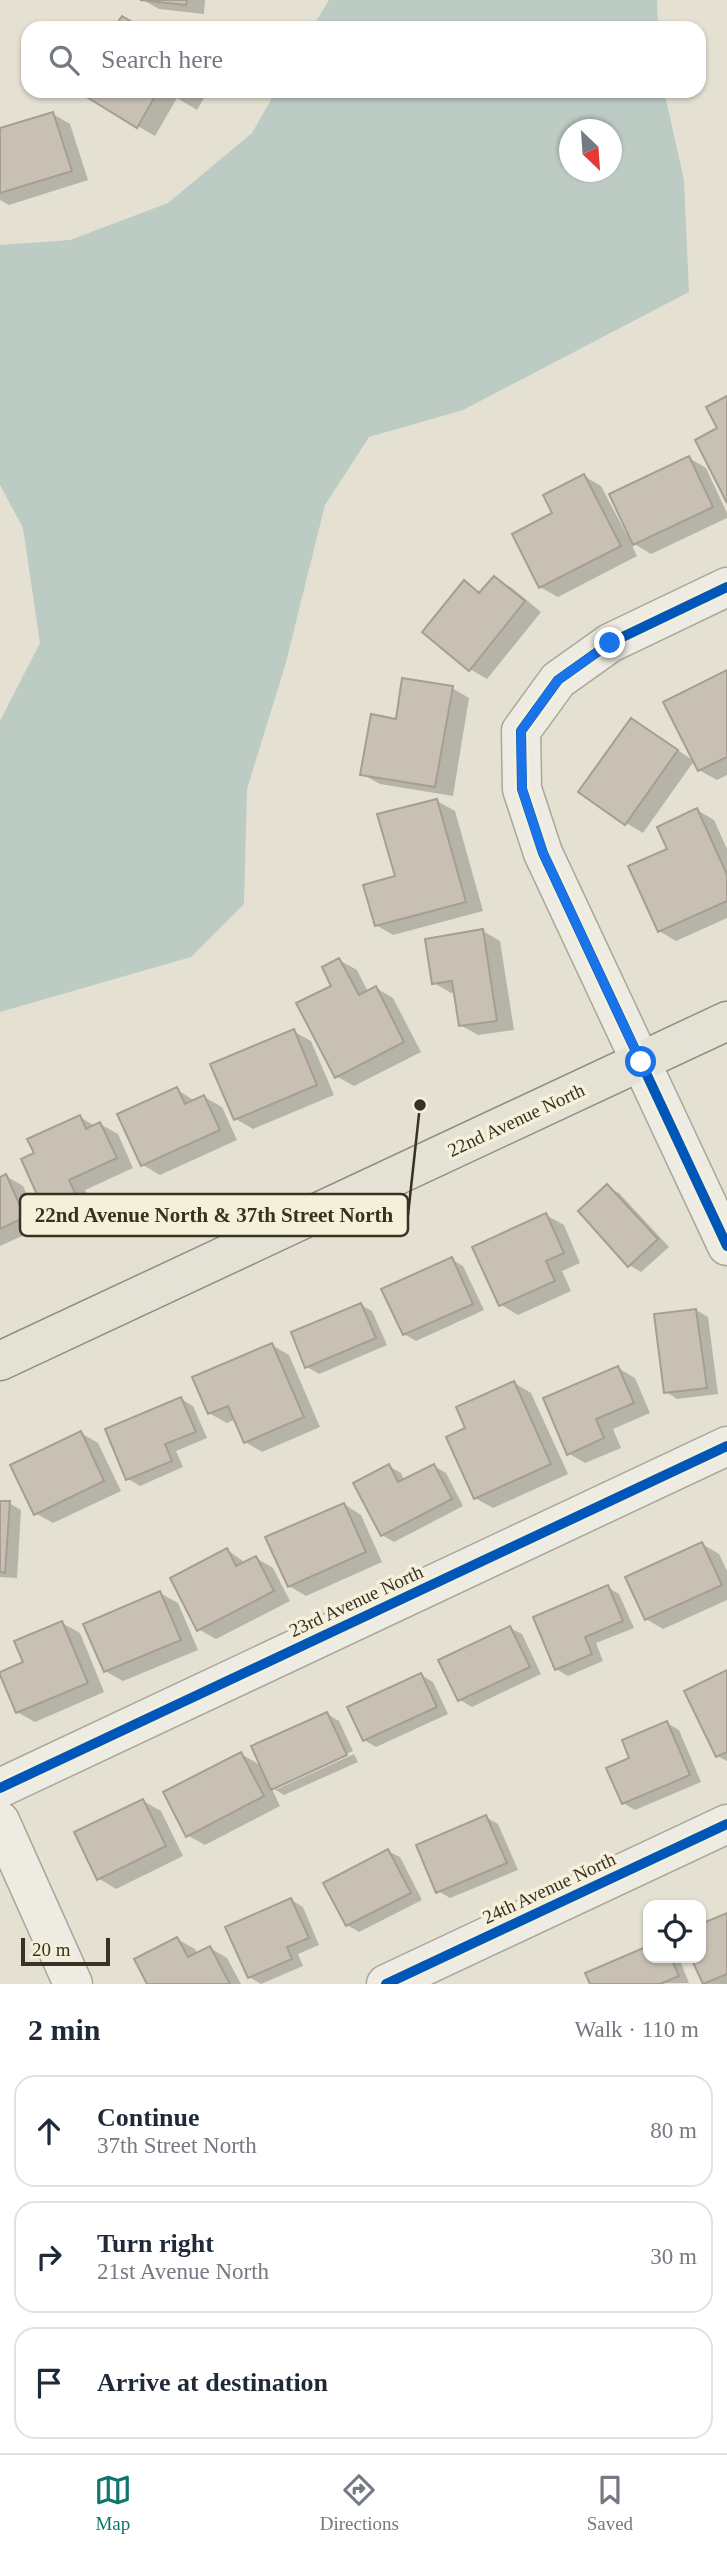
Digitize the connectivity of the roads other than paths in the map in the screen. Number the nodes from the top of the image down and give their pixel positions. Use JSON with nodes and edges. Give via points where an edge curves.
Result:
{"nodes":[{"id":1,"x":727,"y":587,"type":"edge"},
{"id":2,"x":727,"y":1021,"type":"edge"},
{"id":3,"x":641,"y":1062,"type":"junction"},
{"id":4,"x":727,"y":1246,"type":"edge"},
{"id":5,"x":0,"y":1361,"type":"edge"},
{"id":6,"x":727,"y":1446,"type":"edge"},
{"id":7,"x":0,"y":1788,"type":"edge"},
{"id":8,"x":0,"y":1821,"type":"edge"},
{"id":9,"x":727,"y":1824,"type":"edge"},
{"id":10,"x":73,"y":1984,"type":"edge"},
{"id":11,"x":386,"y":1984,"type":"edge"}],
"edges":[{"from":1,"to":3,"type":"street","via":[[610,643],[558,680],[521,731],[522,789],[543,853]]},
{"from":2,"to":3,"type":"main road","name":"22nd Avenue North"},
{"from":3,"to":4,"type":"street"},
{"from":3,"to":5,"type":"main road","name":"22nd Avenue North"},
{"from":6,"to":7,"type":"street","name":"23rd Avenue North"},
{"from":8,"to":10,"type":"street"},
{"from":9,"to":11,"type":"street","name":"24th Avenue North"}]}
